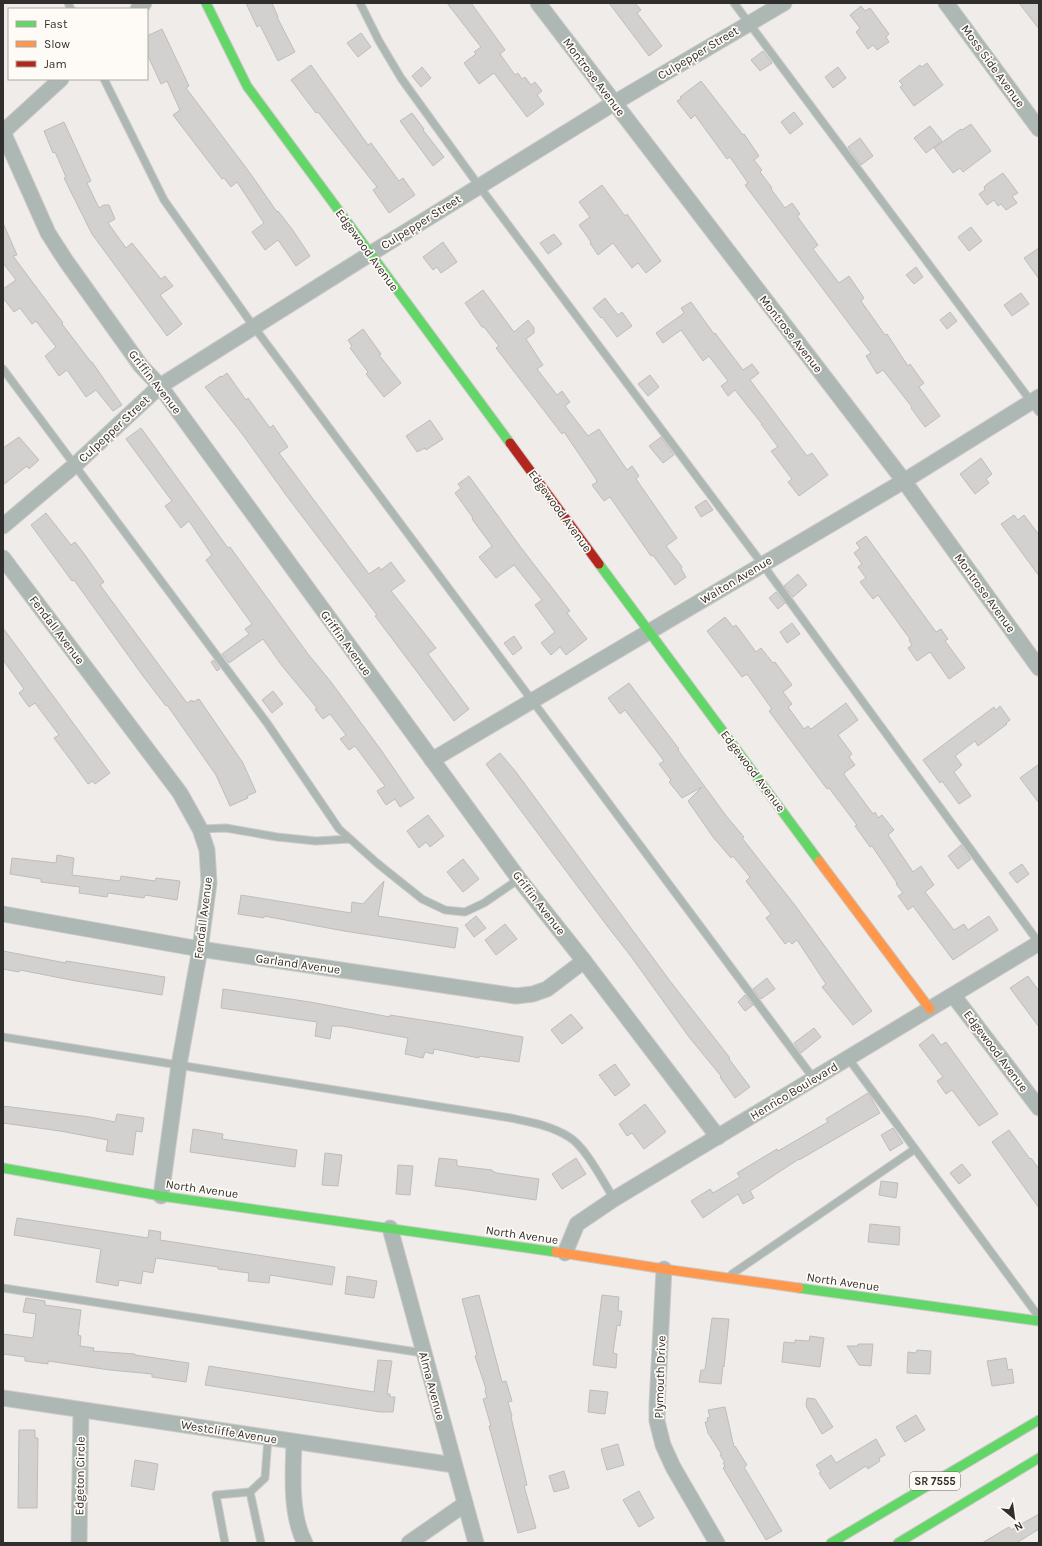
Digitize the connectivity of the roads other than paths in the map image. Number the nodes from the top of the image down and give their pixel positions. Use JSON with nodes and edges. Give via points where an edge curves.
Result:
{"nodes":[{"id":1,"x":206,"y":3,"type":"edge"},
{"id":2,"x":360,"y":3,"type":"edge"},
{"id":3,"x":538,"y":3,"type":"edge"},
{"id":4,"x":734,"y":3,"type":"edge"},
{"id":5,"x":784,"y":3,"type":"edge"},
{"id":6,"x":946,"y":3,"type":"edge"},
{"id":7,"x":749,"y":23,"type":"junction"},
{"id":8,"x":60,"y":80,"type":"edge"},
{"id":9,"x":104,"y":80,"type":"edge"},
{"id":10,"x":614,"y":103,"type":"junction"},
{"id":11,"x":1039,"y":129,"type":"edge"},
{"id":12,"x":3,"y":132,"type":"edge"},
{"id":13,"x":479,"y":186,"type":"junction"},
{"id":14,"x":370,"y":254,"type":"junction"},
{"id":15,"x":254,"y":327,"type":"junction"},
{"id":16,"x":3,"y":369,"type":"edge"},
{"id":17,"x":160,"y":386,"type":"junction"},
{"id":18,"x":1036,"y":404,"type":"edge"},
{"id":19,"x":75,"y":465,"type":"junction"},
{"id":20,"x":904,"y":481,"type":"junction"},
{"id":21,"x":3,"y":526,"type":"edge"},
{"id":22,"x":3,"y":558,"type":"edge"},
{"id":23,"x":763,"y":565,"type":"junction"},
{"id":24,"x":649,"y":632,"type":"junction"},
{"id":25,"x":1039,"y":668,"type":"edge"},
{"id":26,"x":532,"y":701,"type":"junction"},
{"id":27,"x":432,"y":760,"type":"junction"},
{"id":28,"x":200,"y":829,"type":"junction"},
{"id":29,"x":350,"y":839,"type":"junction"},
{"id":30,"x":519,"y":879,"type":"junction"},
{"id":31,"x":3,"y":914,"type":"edge"},
{"id":32,"x":1039,"y":943,"type":"edge"},
{"id":33,"x":200,"y":949,"type":"junction"},
{"id":34,"x":584,"y":961,"type":"junction"},
{"id":35,"x":953,"y":995,"type":"junction"},
{"id":36,"x":930,"y":1009,"type":"junction"},
{"id":37,"x":3,"y":1037,"type":"edge"},
{"id":38,"x":848,"y":1058,"type":"junction"},
{"id":39,"x":179,"y":1065,"type":"junction"},
{"id":40,"x":814,"y":1079,"type":"junction"},
{"id":41,"x":1039,"y":1108,"type":"edge"},
{"id":42,"x":718,"y":1137,"type":"junction"},
{"id":43,"x":915,"y":1150,"type":"junction"},
{"id":44,"x":3,"y":1168,"type":"edge"},
{"id":45,"x":161,"y":1196,"type":"junction"},
{"id":46,"x":614,"y":1199,"type":"junction"},
{"id":47,"x":390,"y":1228,"type":"junction"},
{"id":48,"x":565,"y":1253,"type":"junction"},
{"id":49,"x":664,"y":1269,"type":"junction"},
{"id":50,"x":725,"y":1278,"type":"junction"},
{"id":51,"x":3,"y":1288,"type":"edge"},
{"id":52,"x":1039,"y":1317,"type":"edge"},
{"id":53,"x":1039,"y":1321,"type":"edge"},
{"id":54,"x":423,"y":1353,"type":"junction"},
{"id":55,"x":3,"y":1398,"type":"edge"},
{"id":56,"x":81,"y":1410,"type":"junction"},
{"id":57,"x":1039,"y":1420,"type":"edge"},
{"id":58,"x":268,"y":1438,"type":"junction"},
{"id":59,"x":294,"y":1442,"type":"junction"},
{"id":60,"x":1039,"y":1458,"type":"edge"},
{"id":61,"x":454,"y":1465,"type":"junction"},
{"id":62,"x":250,"y":1492,"type":"junction"},
{"id":63,"x":465,"y":1504,"type":"junction"},
{"id":64,"x":79,"y":1543,"type":"edge"},
{"id":65,"x":225,"y":1543,"type":"edge"},
{"id":66,"x":261,"y":1543,"type":"edge"},
{"id":67,"x":304,"y":1543,"type":"edge"},
{"id":68,"x":409,"y":1543,"type":"edge"},
{"id":69,"x":476,"y":1543,"type":"edge"},
{"id":70,"x":717,"y":1543,"type":"edge"},
{"id":71,"x":831,"y":1543,"type":"edge"},
{"id":72,"x":898,"y":1543,"type":"edge"}],
"edges":[{"from":1,"to":14,"type":"street","name":"Edgewood Avenue","via":[[247,86]]},
{"from":2,"to":13,"type":"lane","via":[[401,78]]},
{"from":3,"to":10,"type":"street","name":"Montrose Avenue"},
{"from":4,"to":7,"type":"lane"},
{"from":5,"to":7,"type":"street","name":"Culpepper Street"},
{"from":6,"to":11,"type":"street","name":"Moss Side Avenue"},
{"from":7,"to":10,"type":"street","name":"Culpepper Street"},
{"from":7,"to":18,"type":"lane"},
{"from":8,"to":12,"type":"street"},
{"from":9,"to":15,"type":"lane","via":[[164,200]]},
{"from":10,"to":13,"type":"street","name":"Culpepper Street"},
{"from":10,"to":20,"type":"street","name":"Montrose Avenue"},
{"from":12,"to":17,"type":"street","name":"Griffin Avenue","via":[[48,233],[141,366]]},
{"from":13,"to":14,"type":"street","name":"Culpepper Street"},
{"from":13,"to":23,"type":"lane"},
{"from":14,"to":15,"type":"street","name":"Culpepper Street"},
{"from":14,"to":24,"type":"street","name":"Edgewood Avenue"},
{"from":15,"to":17,"type":"street","name":"Culpepper Street"},
{"from":15,"to":26,"type":"lane"},
{"from":16,"to":19,"type":"lane"},
{"from":17,"to":19,"type":"street","name":"Culpepper Street"},
{"from":17,"to":27,"type":"street","name":"Griffin Avenue"},
{"from":18,"to":20,"type":"street","name":"Walton Avenue"},
{"from":19,"to":21,"type":"street","name":"Culpepper Street"},
{"from":19,"to":29,"type":"lane","via":[[267,723],[339,829]]},
{"from":20,"to":23,"type":"street","name":"Walton Avenue"},
{"from":20,"to":25,"type":"street","name":"Montrose Avenue"},
{"from":22,"to":28,"type":"street","name":"Fendall Avenue","via":[[180,793]]},
{"from":23,"to":24,"type":"street","name":"Walton Avenue"},
{"from":23,"to":32,"type":"lane"},
{"from":24,"to":26,"type":"street","name":"Walton Avenue"},
{"from":24,"to":36,"type":"street","name":"Edgewood Avenue"},
{"from":26,"to":27,"type":"street","name":"Walton Avenue"},
{"from":26,"to":40,"type":"lane"},
{"from":27,"to":30,"type":"street","name":"Griffin Avenue"},
{"from":28,"to":29,"type":"lane","via":[[226,828],[316,841]]},
{"from":28,"to":33,"type":"street","name":"Fendall Avenue","via":[[207,850],[209,883]]},
{"from":29,"to":30,"type":"lane","via":[[422,899],[445,910],[464,912],[484,903]]},
{"from":30,"to":34,"type":"street","name":"Griffin Avenue"},
{"from":31,"to":33,"type":"street","name":"Garland Avenue"},
{"from":32,"to":35,"type":"street","name":"Henrico Boulevard"},
{"from":33,"to":34,"type":"street","name":"Garland Avenue","via":[[516,996],[547,989]]},
{"from":33,"to":39,"type":"street","name":"Fendall Avenue"},
{"from":34,"to":42,"type":"street","name":"Griffin Avenue"},
{"from":35,"to":36,"type":"street","name":"Henrico Boulevard"},
{"from":35,"to":41,"type":"street","name":"Edgewood Avenue"},
{"from":36,"to":38,"type":"street","name":"Henrico Boulevard"},
{"from":37,"to":39,"type":"lane"},
{"from":38,"to":40,"type":"street","name":"Henrico Boulevard"},
{"from":38,"to":43,"type":"lane"},
{"from":39,"to":45,"type":"street","name":"Fendall Avenue"},
{"from":39,"to":46,"type":"lane","via":[[511,1118],[546,1126],[570,1137],[583,1151]]},
{"from":40,"to":42,"type":"street","name":"Henrico Boulevard"},
{"from":42,"to":46,"type":"street","name":"Henrico Boulevard"},
{"from":43,"to":50,"type":"lane"},
{"from":43,"to":52,"type":"lane"},
{"from":44,"to":45,"type":"street","name":"North Avenue"},
{"from":45,"to":47,"type":"street","name":"North Avenue"},
{"from":46,"to":48,"type":"street","name":"Henrico Boulevard","via":[[578,1224]]},
{"from":47,"to":48,"type":"street","name":"North Avenue"},
{"from":47,"to":54,"type":"street","name":"Alma Avenue"},
{"from":48,"to":49,"type":"street","name":"North Avenue"},
{"from":49,"to":50,"type":"street","name":"North Avenue"},
{"from":49,"to":70,"type":"street","name":"Plymouth Drive","via":[[657,1421],[663,1445],[673,1467]]},
{"from":50,"to":53,"type":"street","name":"North Avenue"},
{"from":51,"to":54,"type":"lane"},
{"from":54,"to":61,"type":"street","name":"Alma Avenue"},
{"from":55,"to":56,"type":"street","name":"Westcliffe Avenue"},
{"from":56,"to":58,"type":"street","name":"Westcliffe Avenue"},
{"from":56,"to":64,"type":"street","name":"Edgeton Circle"},
{"from":57,"to":71,"type":"street","number":"SR 7555"},
{"from":58,"to":59,"type":"street","name":"Westcliffe Avenue"},
{"from":58,"to":62,"type":"lane","via":[[265,1478]]},
{"from":59,"to":61,"type":"street","name":"Westcliffe Avenue"},
{"from":59,"to":67,"type":"street","via":[[294,1497]]},
{"from":60,"to":72,"type":"street","number":"SR 7555"},
{"from":61,"to":63,"type":"street","name":"Alma Avenue"},
{"from":62,"to":65,"type":"lane","via":[[216,1495]]},
{"from":62,"to":66,"type":"lane"},
{"from":63,"to":68,"type":"street"},
{"from":63,"to":69,"type":"street","name":"Alma Avenue"}]}
